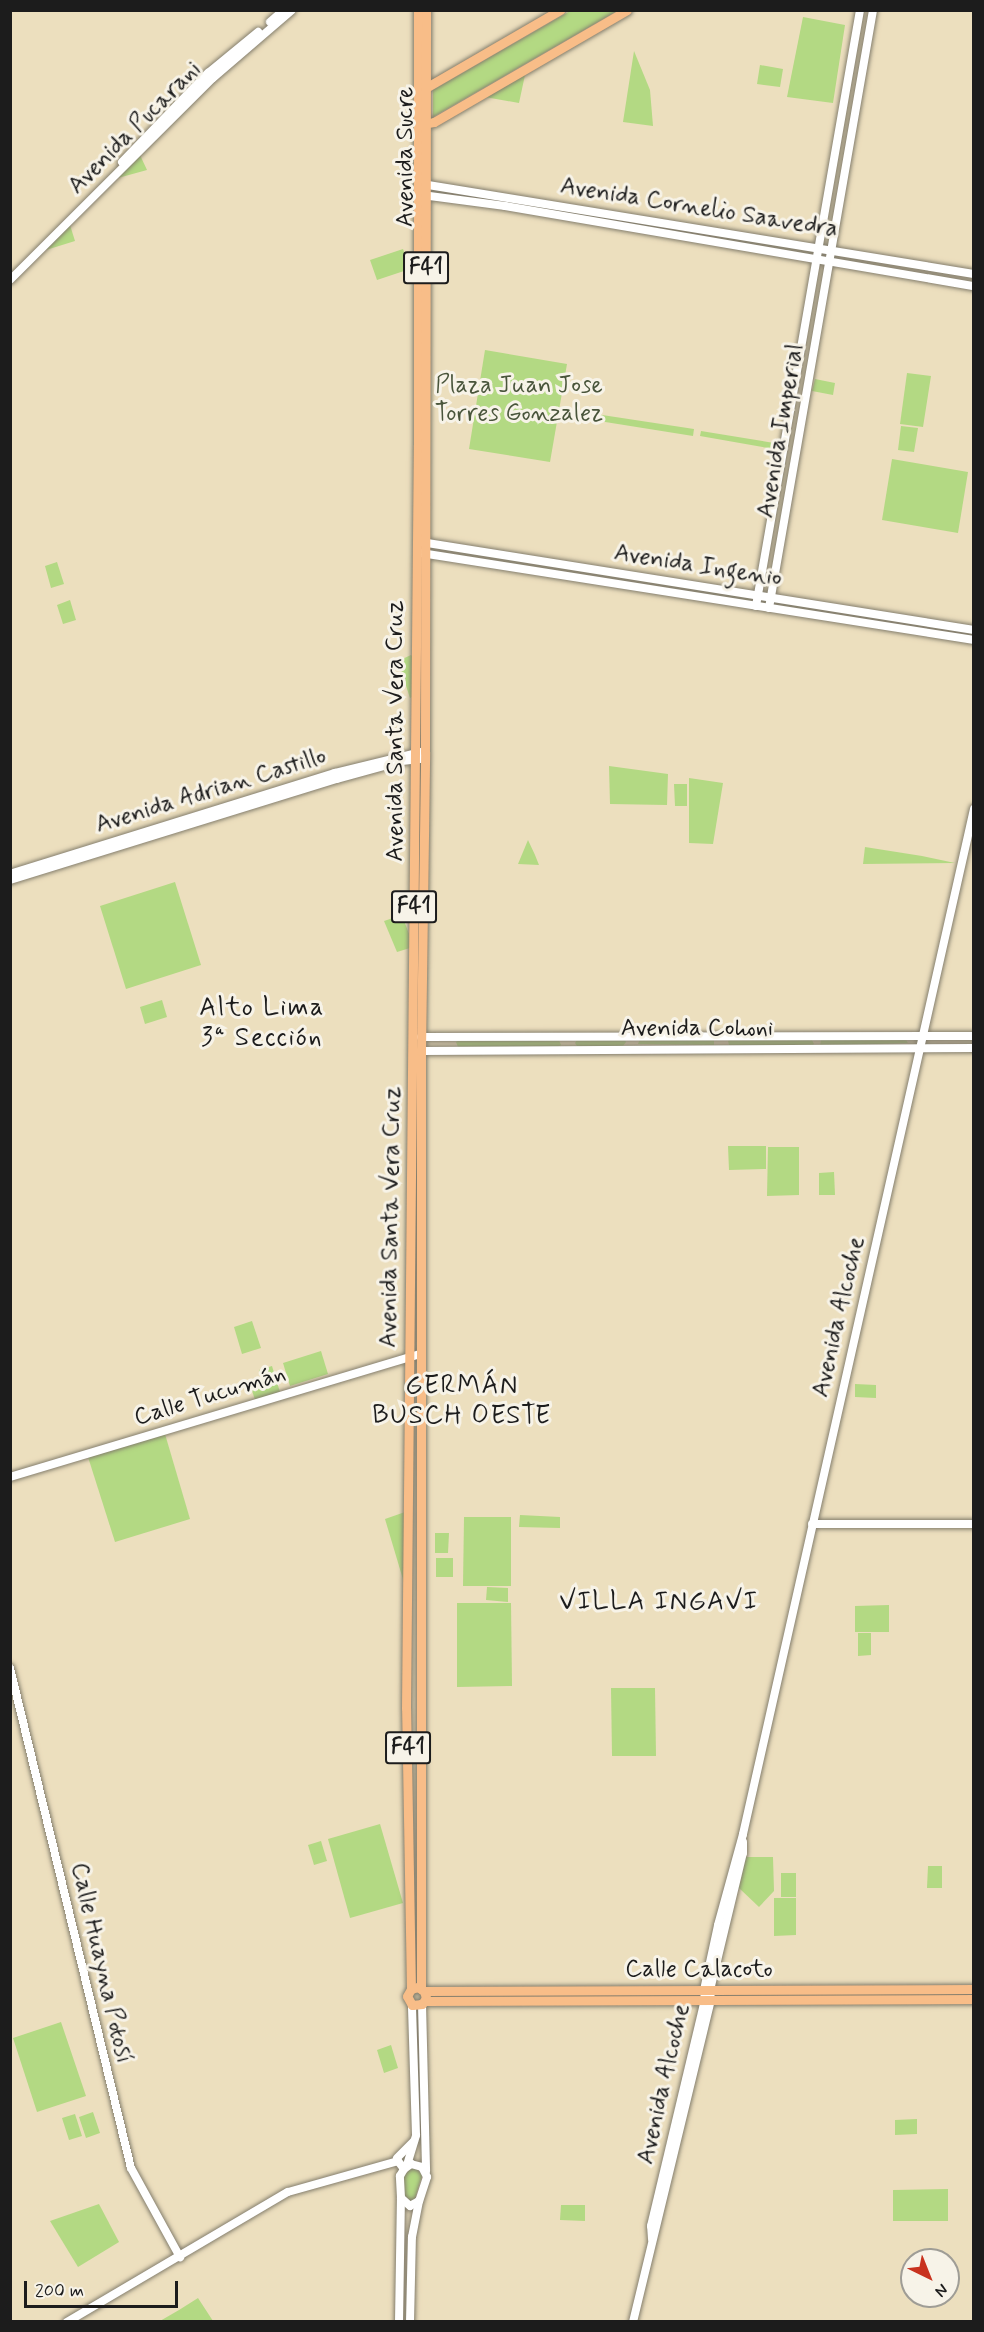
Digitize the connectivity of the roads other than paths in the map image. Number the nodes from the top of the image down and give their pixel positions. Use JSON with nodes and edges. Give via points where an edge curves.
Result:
{"nodes":[{"id":1,"x":284,"y":10,"type":"edge"},
{"id":2,"x":292,"y":10,"type":"edge"},
{"id":3,"x":418,"y":10,"type":"edge"},
{"id":4,"x":426,"y":10,"type":"edge"},
{"id":5,"x":560,"y":10,"type":"edge"},
{"id":6,"x":860,"y":10,"type":"edge"},
{"id":7,"x":873,"y":10,"type":"edge"},
{"id":8,"x":625,"y":11,"type":"edge"},
{"id":9,"x":422,"y":91,"type":"junction"},
{"id":10,"x":422,"y":124,"type":"junction"},
{"id":11,"x":422,"y":189,"type":"junction"},
{"id":12,"x":819,"y":248,"type":"junction"},
{"id":13,"x":831,"y":250,"type":"junction"},
{"id":14,"x":818,"y":258,"type":"junction"},
{"id":15,"x":830,"y":260,"type":"junction"},
{"id":16,"x":10,"y":273,"type":"edge"},
{"id":17,"x":974,"y":274,"type":"edge"},
{"id":18,"x":10,"y":280,"type":"edge"},
{"id":19,"x":974,"y":286,"type":"edge"},
{"id":20,"x":422,"y":446,"type":"joint"},
{"id":21,"x":421,"y":542,"type":"junction"},
{"id":22,"x":421,"y":553,"type":"junction"},
{"id":23,"x":758,"y":596,"type":"junction"},
{"id":24,"x":770,"y":598,"type":"junction"},
{"id":25,"x":756,"y":606,"type":"junction"},
{"id":26,"x":769,"y":608,"type":"junction"},
{"id":27,"x":974,"y":630,"type":"edge"},
{"id":28,"x":974,"y":640,"type":"edge"},
{"id":29,"x":420,"y":756,"type":"junction"},
{"id":30,"x":974,"y":809,"type":"edge"},
{"id":31,"x":10,"y":874,"type":"edge"},
{"id":32,"x":10,"y":880,"type":"edge"},
{"id":33,"x":923,"y":1036,"type":"junction"},
{"id":34,"x":974,"y":1036,"type":"edge"},
{"id":35,"x":421,"y":1037,"type":"junction"},
{"id":36,"x":974,"y":1048,"type":"edge"},
{"id":37,"x":921,"y":1049,"type":"junction"},
{"id":38,"x":421,"y":1051,"type":"junction"},
{"id":39,"x":421,"y":1354,"type":"junction"},
{"id":40,"x":410,"y":1355,"type":"junction"},
{"id":41,"x":10,"y":1477,"type":"edge"},
{"id":42,"x":812,"y":1524,"type":"junction"},
{"id":43,"x":974,"y":1524,"type":"edge"},
{"id":44,"x":10,"y":1668,"type":"edge"},
{"id":45,"x":411,"y":1989,"type":"junction"},
{"id":46,"x":974,"y":1989,"type":"edge"},
{"id":47,"x":423,"y":1990,"type":"junction"},
{"id":48,"x":707,"y":1990,"type":"junction"},
{"id":49,"x":974,"y":1999,"type":"edge"},
{"id":50,"x":708,"y":2000,"type":"junction"},
{"id":51,"x":424,"y":2003,"type":"junction"},
{"id":52,"x":412,"y":2005,"type":"junction"},
{"id":53,"x":415,"y":2140,"type":"junction"},
{"id":54,"x":397,"y":2158,"type":"dead end"},
{"id":55,"x":406,"y":2167,"type":"junction"},
{"id":56,"x":426,"y":2171,"type":"junction"},
{"id":57,"x":401,"y":2198,"type":"junction"},
{"id":58,"x":419,"y":2201,"type":"junction"},
{"id":59,"x":180,"y":2257,"type":"junction"},
{"id":60,"x":67,"y":2322,"type":"edge"},
{"id":61,"x":399,"y":2322,"type":"edge"},
{"id":62,"x":410,"y":2322,"type":"edge"},
{"id":63,"x":633,"y":2322,"type":"edge"}],
"edges":[{"from":1,"to":16,"type":"street","name":"Avenida Pucarani","via":[[208,73]]},
{"from":2,"to":18,"type":"street","name":"Avenida Pucarani","via":[[213,78]]},
{"from":3,"to":9,"type":"main road","name":"Avenida Sucre","number":"F41"},
{"from":4,"to":9,"type":"main road","name":"Avenida Sucre","number":"F41"},
{"from":5,"to":9,"type":"main road"},
{"from":6,"to":12,"type":"street","name":"Avenida Imperial"},
{"from":7,"to":13,"type":"street","name":"Avenida Imperial"},
{"from":8,"to":10,"type":"main road"},
{"from":9,"to":10,"type":"main road","name":"Avenida Sucre","number":"F41"},
{"from":10,"to":11,"type":"main road","name":"Avenida Sucre","number":"F41"},
{"from":11,"to":12,"type":"street","name":"Avenida Cornelio Saavedra"},
{"from":11,"to":14,"type":"street","name":"Avenida Cornelio Saavedra"},
{"from":11,"to":20,"type":"main road","name":"Avenida Sucre","number":"F41"},
{"from":12,"to":13,"type":"street","name":"Avenida Cornelio Saavedra"},
{"from":12,"to":14,"type":"street","name":"Avenida Imperial"},
{"from":13,"to":15,"type":"street","name":"Avenida Imperial"},
{"from":13,"to":17,"type":"street","name":"Avenida Cornelio Saavedra"},
{"from":14,"to":15,"type":"street","name":"Avenida Cornelio Saavedra"},
{"from":14,"to":23,"type":"street","name":"Avenida Imperial"},
{"from":15,"to":19,"type":"street","name":"Avenida Cornelio Saavedra"},
{"from":15,"to":24,"type":"street","name":"Avenida Imperial"},
{"from":20,"to":21,"type":"main road","name":"Avenida Santa Vera Cruz","number":"F41"},
{"from":21,"to":22,"type":"main road","name":"Avenida Santa Vera Cruz","number":"F41"},
{"from":21,"to":23,"type":"street","name":"Avenida Ingenio"},
{"from":22,"to":25,"type":"street","name":"Avenida Ingenio"},
{"from":22,"to":29,"type":"main road","name":"Avenida Santa Vera Cruz","number":"F41"},
{"from":23,"to":24,"type":"street","name":"Avenida Ingenio"},
{"from":23,"to":25,"type":"street","name":"Avenida Imperial"},
{"from":24,"to":26,"type":"street","name":"Avenida Imperial"},
{"from":24,"to":27,"type":"street","name":"Avenida Ingenio"},
{"from":25,"to":26,"type":"street","name":"Avenida Ingenio"},
{"from":26,"to":28,"type":"street","name":"Avenida Ingenio"},
{"from":29,"to":31,"type":"street","name":"Avenida Adrian Castillo","via":[[335,773]]},
{"from":29,"to":32,"type":"street","name":"Avenida Adrian Castillo"},
{"from":29,"to":35,"type":"main road","name":"Avenida Santa Vera Cruz","number":"F41"},
{"from":29,"to":40,"type":"main road","name":"Avenida Santa Vera Cruz","number":"F41"},
{"from":30,"to":33,"type":"street","name":"Avenida Alcoche"},
{"from":33,"to":34,"type":"street","name":"Avenida Cohoni"},
{"from":33,"to":35,"type":"street","name":"Avenida Cohoni"},
{"from":33,"to":37,"type":"street","name":"Avenida Alcoche"},
{"from":35,"to":38,"type":"main road","name":"Avenida Santa Vera Cruz","number":"F41"},
{"from":36,"to":37,"type":"street","name":"Avenida Cohoni"},
{"from":37,"to":38,"type":"street","name":"Avenida Cohoni"},
{"from":37,"to":42,"type":"street","name":"Avenida Alcoche"},
{"from":38,"to":39,"type":"main road","name":"Avenida Santa Vera Cruz","number":"F41"},
{"from":39,"to":40,"type":"street","name":"Calle Tucumán"},
{"from":39,"to":47,"type":"main road","name":"Avenida Santa Vera Cruz","number":"F41"},
{"from":40,"to":41,"type":"street","name":"Calle Tucumán"},
{"from":40,"to":45,"type":"main road","name":"Avenida Santa Vera Cruz","number":"F41","via":[[406,1708]]},
{"from":42,"to":43,"type":"street"},
{"from":42,"to":48,"type":"street","name":"Avenida Alcoche","via":[[742,1852]]},
{"from":44,"to":59,"type":"street","name":"Calle Huayna Potosí","via":[[131,2168]]},
{"from":45,"to":47,"type":"main road","name":"Calle Calacoto"},
{"from":45,"to":52,"type":"main road","name":"Avenida Santa Vera Cruz","via":[[407,1996]]},
{"from":46,"to":48,"type":"main road","name":"Calle Calacoto"},
{"from":47,"to":48,"type":"main road","name":"Calle Calacoto"},
{"from":47,"to":51,"type":"main road","name":"Avenida Santa Vera Cruz"},
{"from":48,"to":50,"type":"street","name":"Avenida Alcoche"},
{"from":49,"to":50,"type":"main road","name":"Calle Calacoto"},
{"from":50,"to":51,"type":"main road","name":"Calle Calacoto"},
{"from":50,"to":63,"type":"street","name":"Avenida Alcoche"},
{"from":51,"to":52,"type":"main road","name":"Calle Calacoto"},
{"from":51,"to":56,"type":"street"},
{"from":52,"to":53,"type":"street"},
{"from":53,"to":54,"type":"street"},
{"from":53,"to":55,"type":"street"},
{"from":55,"to":56,"type":"street","via":[[418,2164]]},
{"from":55,"to":57,"type":"street","via":[[400,2176]]},
{"from":55,"to":59,"type":"street","via":[[398,2161],[288,2192]]},
{"from":56,"to":58,"type":"street"},
{"from":57,"to":58,"type":"street","via":[[407,2206]]},
{"from":57,"to":61,"type":"street"},
{"from":58,"to":62,"type":"street","via":[[412,2237]]},
{"from":59,"to":60,"type":"street"}]}
